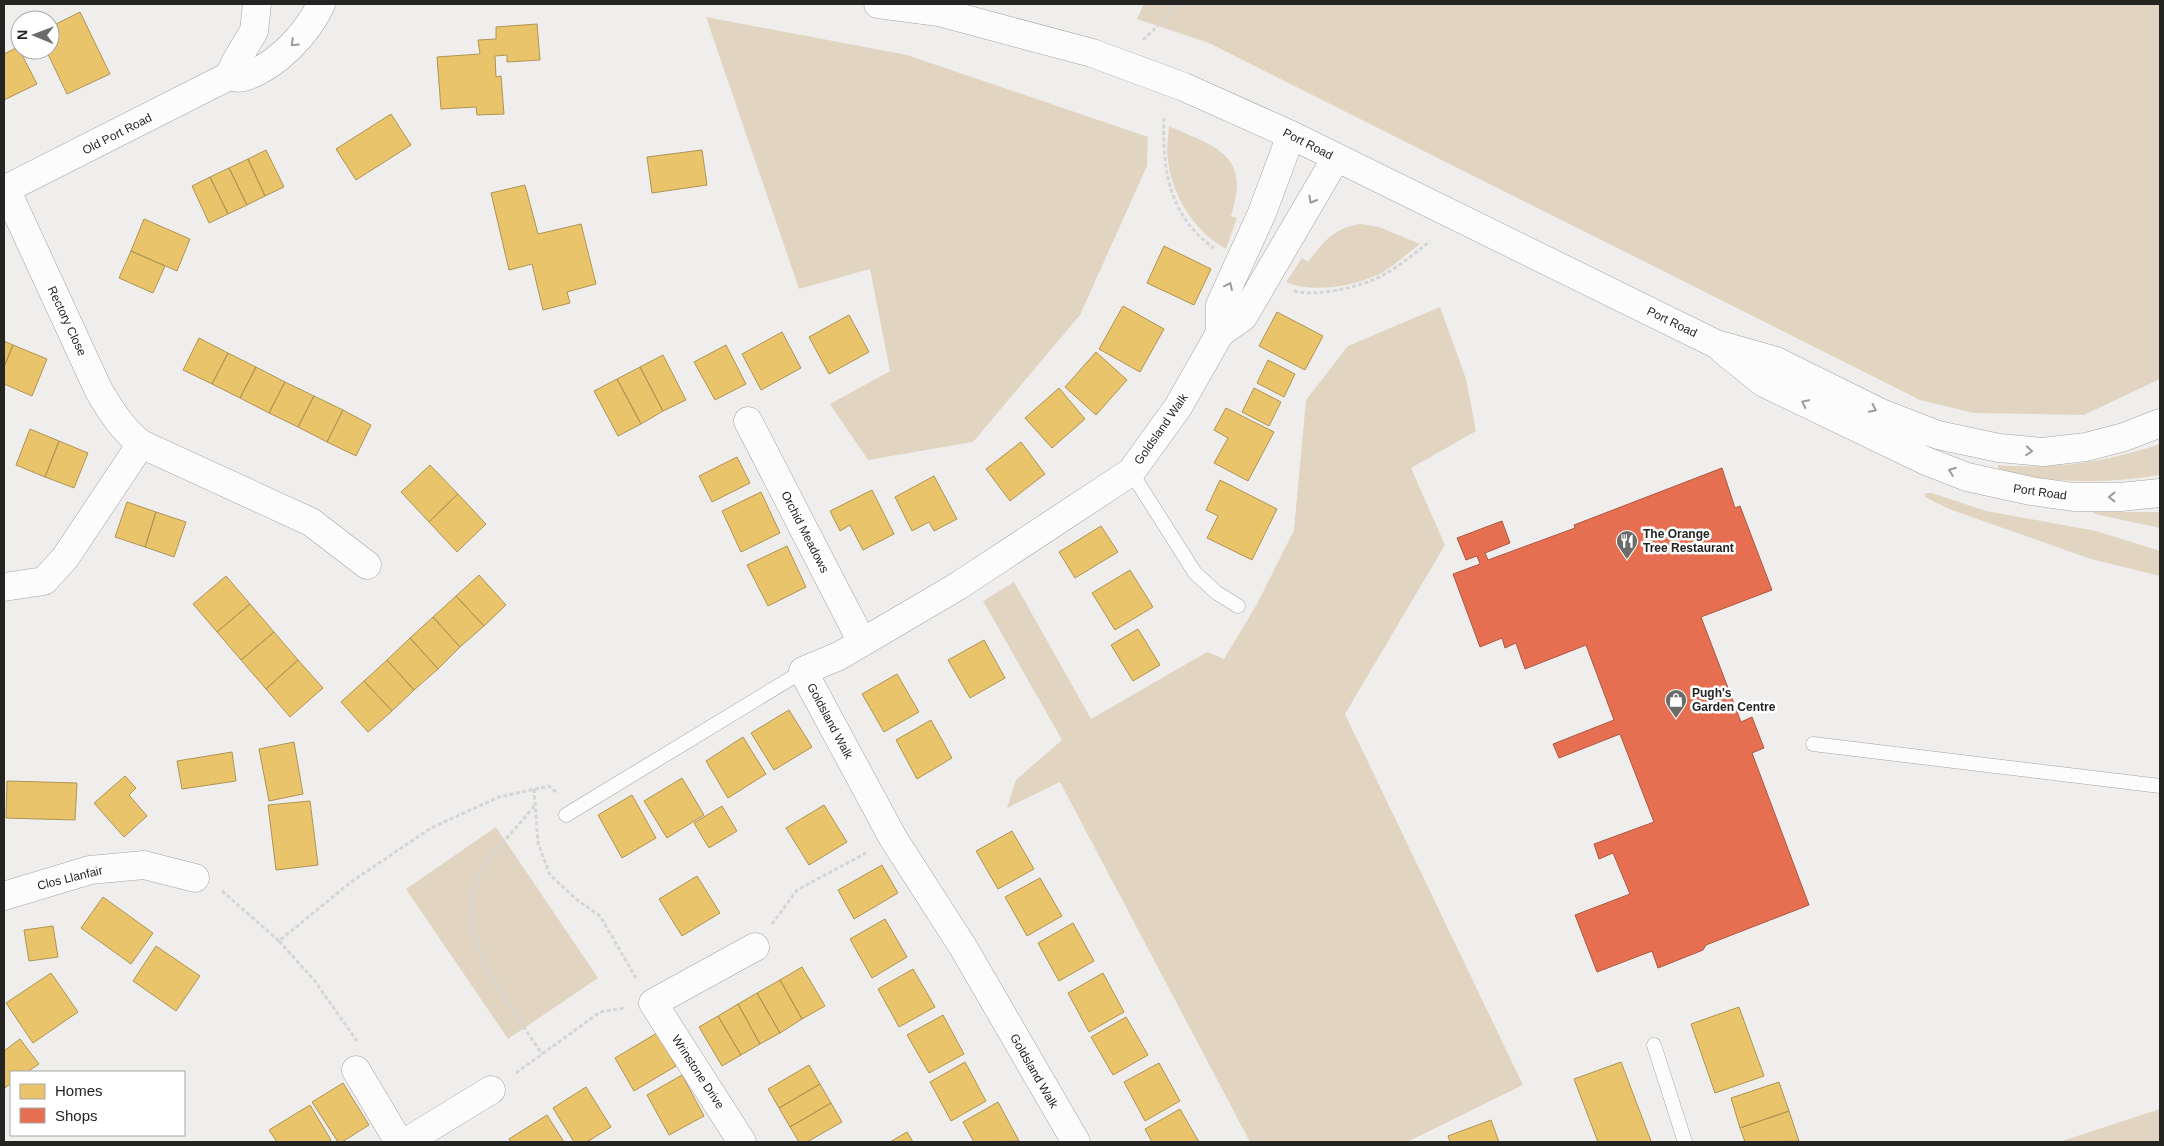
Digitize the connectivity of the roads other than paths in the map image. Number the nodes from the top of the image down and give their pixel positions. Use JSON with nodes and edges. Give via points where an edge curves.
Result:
{"nodes":[{"id":1,"x":257,"y":4,"type":"edge"},
{"id":2,"x":321,"y":4,"type":"edge"},
{"id":3,"x":878,"y":4,"type":"edge"},
{"id":4,"x":229,"y":76,"type":"junction"},
{"id":5,"x":1291,"y":135,"type":"junction"},
{"id":6,"x":1336,"y":158,"type":"junction"},
{"id":7,"x":5,"y":189,"type":"edge"},
{"id":8,"x":1220,"y":333,"type":"junction"},
{"id":9,"x":1716,"y":344,"type":"junction"},
{"id":10,"x":748,"y":421,"type":"dead end"},
{"id":11,"x":2160,"y":423,"type":"edge"},
{"id":12,"x":141,"y":444,"type":"junction"},
{"id":13,"x":1131,"y":472,"type":"junction"},
{"id":14,"x":2160,"y":493,"type":"edge"},
{"id":15,"x":367,"y":566,"type":"dead end"},
{"id":16,"x":4,"y":587,"type":"edge"},
{"id":17,"x":1238,"y":606,"type":"dead end"},
{"id":18,"x":862,"y":642,"type":"junction"},
{"id":19,"x":803,"y":671,"type":"junction"},
{"id":20,"x":1813,"y":744,"type":"dead end"},
{"id":21,"x":2160,"y":786,"type":"edge"},
{"id":22,"x":571,"y":812,"type":"road end"},
{"id":23,"x":195,"y":878,"type":"road end"},
{"id":24,"x":4,"y":896,"type":"edge"},
{"id":25,"x":755,"y":946,"type":"road end"},
{"id":26,"x":1654,"y":1045,"type":"dead end"},
{"id":27,"x":356,"y":1070,"type":"road end"},
{"id":28,"x":491,"y":1090,"type":"road end"},
{"id":29,"x":399,"y":1142,"type":"edge"},
{"id":30,"x":406,"y":1142,"type":"edge"},
{"id":31,"x":742,"y":1142,"type":"edge"},
{"id":32,"x":1076,"y":1142,"type":"edge"},
{"id":33,"x":1685,"y":1142,"type":"edge"}],
"edges":[{"from":1,"to":4,"type":"street","via":[[254,31]]},
{"from":2,"to":4,"type":"street","name":"Old Port Road","one_way":true,"via":[[298,40],[276,60],[243,78]]},
{"from":3,"to":5,"type":"street","name":"Port Road","via":[[939,12],[1092,53],[1192,91]]},
{"from":4,"to":7,"type":"street","name":"Old Port Road"},
{"from":5,"to":6,"type":"street","name":"Port Road"},
{"from":8,"to":5,"type":"street","name":"Goldsland Walk","one_way":true,"via":[[1220,305],[1262,213]]},
{"from":6,"to":8,"type":"street","name":"Goldsland Walk","one_way":true,"via":[[1242,317]]},
{"from":6,"to":9,"type":"street","name":"Port Road"},
{"from":7,"to":12,"type":"street","name":"Rectory Close","via":[[99,391],[127,433]]},
{"from":8,"to":13,"type":"street","name":"Goldsland Walk","via":[[1178,407]]},
{"from":9,"to":11,"type":"street","name":"Port Road","one_way":true,"via":[[1776,361],[1881,413],[1938,435],[1999,448],[2043,452],[2086,447]]},
{"from":14,"to":9,"type":"street","name":"Port Road","one_way":true,"via":[[2074,497],[2023,490],[1966,476],[1926,462],[1764,383]]},
{"from":10,"to":18,"type":"street","name":"Orchid Meadows"},
{"from":12,"to":15,"type":"street","name":"Rectory Close","via":[[311,522]]},
{"from":12,"to":16,"type":"street","via":[[65,558],[44,581]]},
{"from":13,"to":17,"type":"lane","via":[[1195,573]]},
{"from":13,"to":18,"type":"street","name":"Goldsland Walk","via":[[958,586]]},
{"from":18,"to":19,"type":"street","name":"Goldsland Walk"},
{"from":19,"to":22,"type":"lane"},
{"from":19,"to":32,"type":"street","name":"Goldsland Walk","via":[[894,838],[963,948]]},
{"from":20,"to":21,"type":"lane"},
{"from":23,"to":24,"type":"street","name":"Clos Llanfair","via":[[144,865],[90,870]]},
{"from":25,"to":31,"type":"street","name":"Wrinstone Drive","via":[[653,1003]]},
{"from":26,"to":33,"type":"lane"},
{"from":27,"to":29,"type":"street"},
{"from":28,"to":30,"type":"street"}]}
